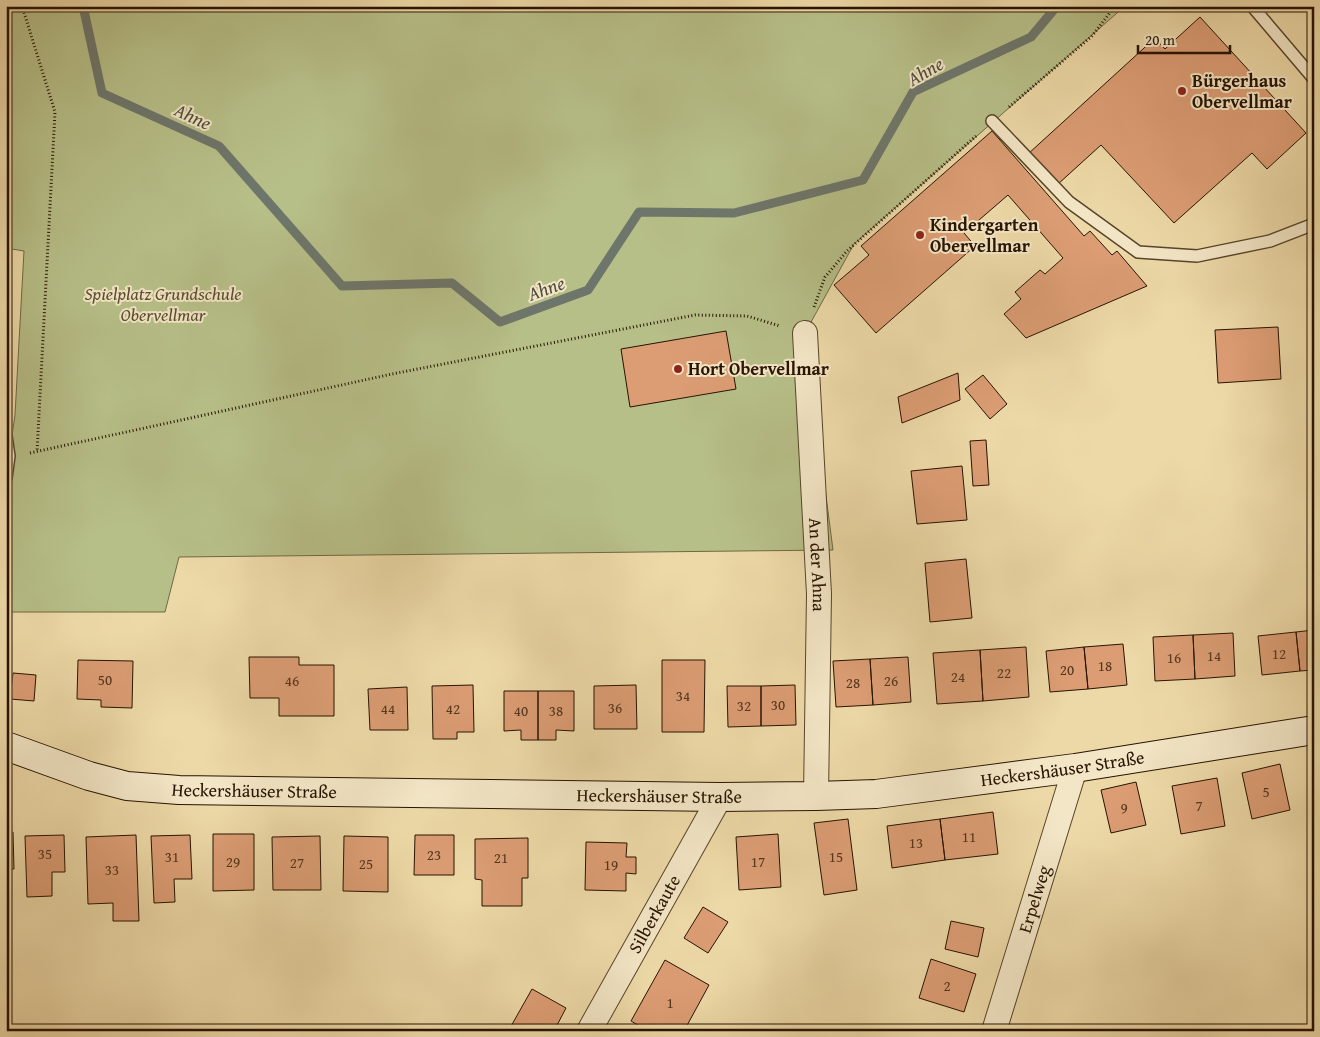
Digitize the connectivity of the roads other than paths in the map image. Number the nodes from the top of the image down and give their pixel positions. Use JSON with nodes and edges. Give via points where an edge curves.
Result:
{"nodes":[{"id":1,"x":1252,"y":6,"type":"edge"},
{"id":2,"x":1314,"y":79,"type":"edge"},
{"id":3,"x":992,"y":121,"type":"road end"},
{"id":4,"x":1314,"y":224,"type":"edge"},
{"id":5,"x":805,"y":333,"type":"road end"},
{"id":6,"x":6,"y":436,"type":"edge"},
{"id":7,"x":6,"y":478,"type":"edge"},
{"id":8,"x":1314,"y":730,"type":"edge"},
{"id":9,"x":6,"y":746,"type":"edge"},
{"id":10,"x":1076,"y":768,"type":"junction"},
{"id":11,"x":816,"y":796,"type":"junction"},
{"id":12,"x":720,"y":797,"type":"junction"},
{"id":13,"x":589,"y":1031,"type":"edge"},
{"id":14,"x":994,"y":1031,"type":"edge"}],
"edges":[{"from":1,"to":2,"type":"lane"},
{"from":3,"to":4,"type":"lane","via":[[1069,202],[1138,252],[1197,256],[1270,241]]},
{"from":5,"to":11,"type":"street","name":"An der Ahna","via":[[819,594]]},
{"from":6,"to":7,"type":"lane","via":[[9,456]]},
{"from":8,"to":10,"type":"street","name":"Heckershäuser Straße"},
{"from":9,"to":12,"type":"street","name":"Heckershäuser Straße","via":[[89,776],[136,787]]},
{"from":10,"to":11,"type":"street","name":"Heckershäuser Straße","via":[[876,794]]},
{"from":10,"to":14,"type":"street","name":"Erpelweg"},
{"from":11,"to":12,"type":"street","name":"Heckershäuser Straße"},
{"from":12,"to":13,"type":"street","name":"Silberkaute"}]}
